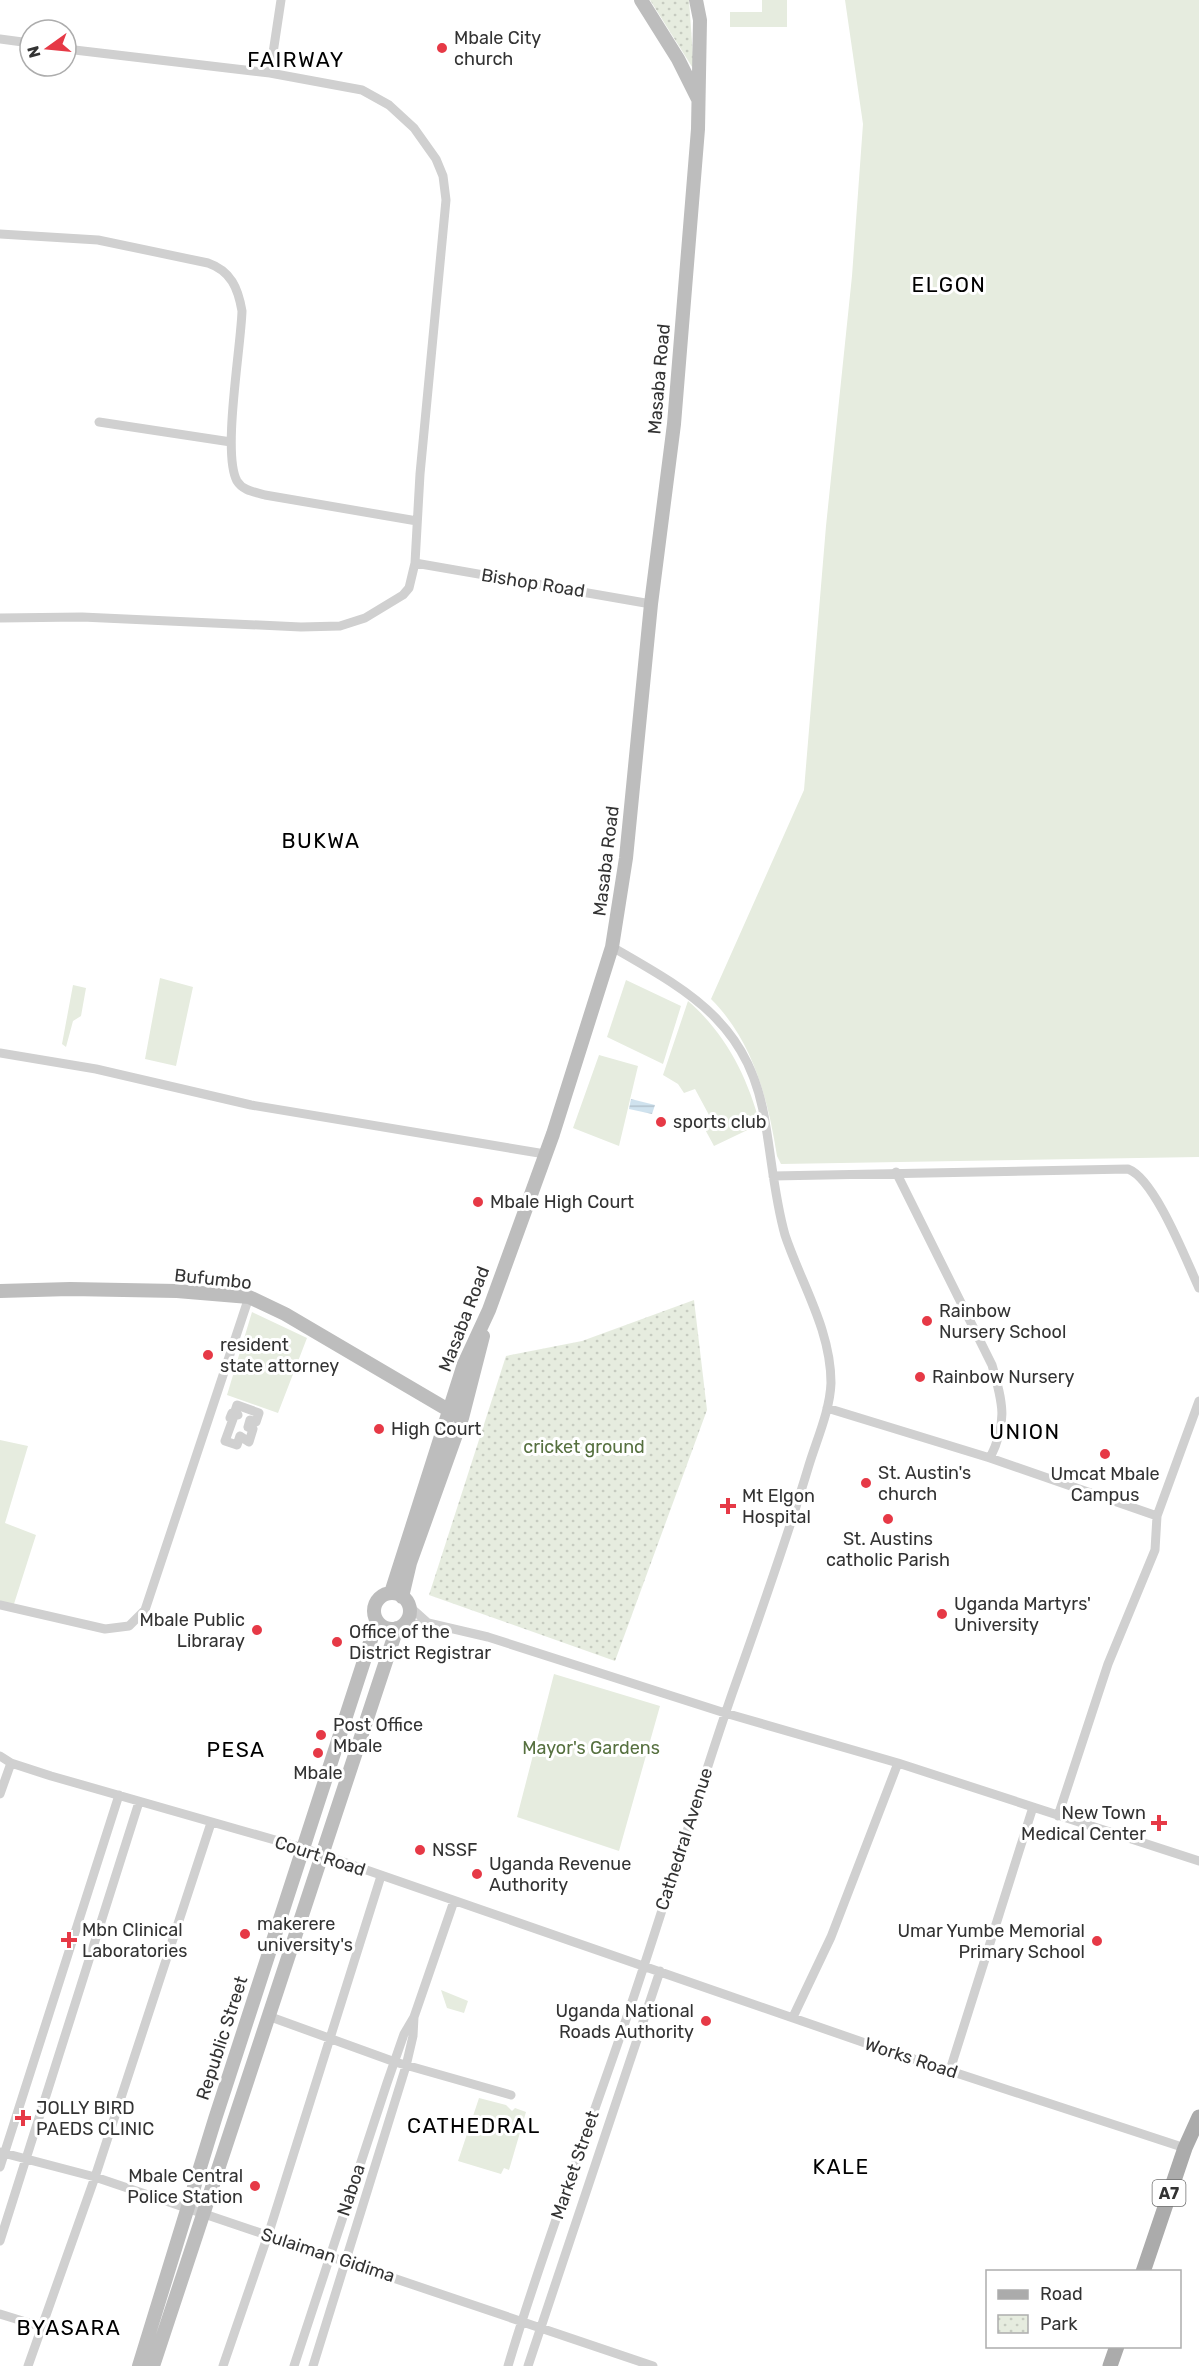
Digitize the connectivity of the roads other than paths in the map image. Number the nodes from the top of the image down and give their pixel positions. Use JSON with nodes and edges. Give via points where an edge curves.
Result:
{"nodes":[{"id":1,"x":281,"y":0,"type":"edge"},
{"id":2,"x":641,"y":0,"type":"edge"},
{"id":3,"x":696,"y":0,"type":"edge"},
{"id":4,"x":0,"y":39,"type":"edge"},
{"id":5,"x":18,"y":41,"type":"edge"},
{"id":6,"x":78,"y":50,"type":"edge"},
{"id":7,"x":270,"y":73,"type":"junction"},
{"id":8,"x":698,"y":99,"type":"junction"},
{"id":9,"x":0,"y":234,"type":"edge"},
{"id":10,"x":99,"y":422,"type":"dead end"},
{"id":11,"x":231,"y":442,"type":"junction"},
{"id":12,"x":417,"y":520,"type":"junction"},
{"id":13,"x":415,"y":563,"type":"junction"},
{"id":14,"x":651,"y":604,"type":"junction"},
{"id":15,"x":0,"y":618,"type":"edge"},
{"id":16,"x":612,"y":947,"type":"junction"},
{"id":17,"x":0,"y":1053,"type":"edge"},
{"id":18,"x":545,"y":1154,"type":"junction"},
{"id":19,"x":896,"y":1172,"type":"junction"},
{"id":20,"x":773,"y":1176,"type":"junction"},
{"id":21,"x":1199,"y":1288,"type":"edge"},
{"id":22,"x":0,"y":1291,"type":"edge"},
{"id":23,"x":249,"y":1298,"type":"junction"},
{"id":24,"x":489,"y":1310,"type":"junction"},
{"id":25,"x":1199,"y":1401,"type":"edge"},
{"id":26,"x":827,"y":1407,"type":"junction"},
{"id":27,"x":448,"y":1412,"type":"junction"},
{"id":28,"x":259,"y":1413,"type":"joint"},
{"id":29,"x":462,"y":1418,"type":"junction"},
{"id":30,"x":990,"y":1458,"type":"junction"},
{"id":31,"x":1156,"y":1516,"type":"junction"},
{"id":32,"x":401,"y":1598,"type":"junction"},
{"id":33,"x":0,"y":1605,"type":"edge"},
{"id":34,"x":377,"y":1621,"type":"junction"},
{"id":35,"x":428,"y":1623,"type":"junction"},
{"id":36,"x":400,"y":1627,"type":"junction"},
{"id":37,"x":725,"y":1713,"type":"junction"},
{"id":38,"x":0,"y":1756,"type":"edge"},
{"id":39,"x":11,"y":1763,"type":"junction"},
{"id":40,"x":898,"y":1763,"type":"junction"},
{"id":41,"x":0,"y":1794,"type":"edge"},
{"id":42,"x":119,"y":1795,"type":"junction"},
{"id":43,"x":139,"y":1802,"type":"junction"},
{"id":44,"x":1033,"y":1807,"type":"junction"},
{"id":45,"x":1058,"y":1816,"type":"junction"},
{"id":46,"x":210,"y":1823,"type":"junction"},
{"id":47,"x":303,"y":1848,"type":"junction"},
{"id":48,"x":323,"y":1857,"type":"junction"},
{"id":49,"x":1199,"y":1861,"type":"edge"},
{"id":50,"x":381,"y":1876,"type":"junction"},
{"id":51,"x":454,"y":1901,"type":"junction"},
{"id":52,"x":641,"y":1964,"type":"junction"},
{"id":53,"x":660,"y":1971,"type":"junction"},
{"id":54,"x":268,"y":2016,"type":"junction"},
{"id":55,"x":414,"y":2017,"type":"junction"},
{"id":56,"x":793,"y":2017,"type":"junction"},
{"id":57,"x":330,"y":2037,"type":"junction"},
{"id":58,"x":395,"y":2062,"type":"junction"},
{"id":59,"x":406,"y":2066,"type":"junction"},
{"id":60,"x":950,"y":2070,"type":"junction"},
{"id":61,"x":603,"y":2084,"type":"junction"},
{"id":62,"x":621,"y":2091,"type":"junction"},
{"id":63,"x":511,"y":2095,"type":"dead end"},
{"id":64,"x":1199,"y":2117,"type":"edge"},
{"id":65,"x":1185,"y":2148,"type":"junction"},
{"id":66,"x":2,"y":2152,"type":"edge"},
{"id":67,"x":27,"y":2160,"type":"junction"},
{"id":68,"x":0,"y":2167,"type":"edge"},
{"id":69,"x":95,"y":2177,"type":"junction"},
{"id":70,"x":188,"y":2209,"type":"junction"},
{"id":71,"x":203,"y":2214,"type":"junction"},
{"id":72,"x":268,"y":2236,"type":"junction"},
{"id":73,"x":0,"y":2241,"type":"edge"},
{"id":74,"x":329,"y":2256,"type":"junction"},
{"id":75,"x":347,"y":2262,"type":"junction"},
{"id":76,"x":1143,"y":2270,"type":"edge"},
{"id":77,"x":0,"y":2314,"type":"edge"},
{"id":78,"x":521,"y":2322,"type":"junction"},
{"id":79,"x":42,"y":2327,"type":"junction"},
{"id":80,"x":541,"y":2329,"type":"junction"},
{"id":81,"x":1116,"y":2348,"type":"edge"},
{"id":82,"x":28,"y":2366,"type":"edge"},
{"id":83,"x":139,"y":2366,"type":"edge"},
{"id":84,"x":153,"y":2366,"type":"edge"},
{"id":85,"x":223,"y":2366,"type":"edge"},
{"id":86,"x":294,"y":2366,"type":"edge"},
{"id":87,"x":313,"y":2366,"type":"edge"},
{"id":88,"x":508,"y":2366,"type":"edge"},
{"id":89,"x":528,"y":2366,"type":"edge"},
{"id":90,"x":653,"y":2366,"type":"edge"},
{"id":91,"x":1110,"y":2366,"type":"edge"}],
"edges":[{"from":1,"to":7,"type":"street"},
{"from":2,"to":8,"type":"street"},
{"from":3,"to":8,"type":"street","name":"Masaba Road","via":[[700,20]]},
{"from":4,"to":5,"type":"street"},
{"from":6,"to":7,"type":"street"},
{"from":7,"to":12,"type":"street","via":[[362,90],[389,105],[414,128],[443,176],[446,200]]},
{"from":8,"to":14,"type":"street","name":"Masaba Road","via":[[674,424]]},
{"from":9,"to":11,"type":"street","via":[[98,240],[208,263],[223,270],[239,293],[242,311]]},
{"from":10,"to":11,"type":"street"},
{"from":11,"to":12,"type":"street","via":[[233,466],[246,490]]},
{"from":12,"to":13,"type":"street"},
{"from":13,"to":14,"type":"street","name":"Bishop Road"},
{"from":13,"to":15,"type":"street","via":[[409,588],[403,595],[364,618],[340,626]]},
{"from":14,"to":16,"type":"street","name":"Masaba Road","via":[[626,858]]},
{"from":16,"to":18,"type":"street","name":"Masaba Road"},
{"from":16,"to":20,"type":"street","name":"Cathedral Avenue","via":[[678,985],[724,1024],[753,1076]]},
{"from":17,"to":18,"type":"street","via":[[96,1069],[251,1104]]},
{"from":18,"to":24,"type":"street","name":"Masaba Road"},
{"from":19,"to":20,"type":"street"},
{"from":19,"to":21,"type":"street","via":[[1128,1169],[1144,1180]]},
{"from":19,"to":30,"type":"street","via":[[992,1365],[1002,1399],[1001,1436]]},
{"from":20,"to":26,"type":"street","name":"Cathedral Avenue","via":[[784,1230],[827,1346],[831,1384]]},
{"from":22,"to":23,"type":"street","name":"Bufumbo","via":[[70,1288]]},
{"from":23,"to":27,"type":"street","name":"Bufumbo","via":[[285,1314]]},
{"from":23,"to":33,"type":"street","via":[[146,1610],[129,1626],[105,1629]]},
{"from":24,"to":27,"type":"street","name":"Masaba Road","via":[[464,1364]]},
{"from":24,"to":29,"type":"street"},
{"from":25,"to":31,"type":"street"},
{"from":26,"to":30,"type":"street"},
{"from":26,"to":37,"type":"street","name":"Cathedral Avenue"},
{"from":27,"to":29,"type":"street","name":"Bufumbo"},
{"from":27,"to":32,"type":"street","name":"Masaba Road"},
{"from":28,"to":28,"type":"street","via":[[256,1422],[250,1420],[248,1427],[254,1429],[249,1442],[240,1436],[237,1445],[225,1441],[232,1413],[238,1415],[237,1405]]},
{"from":29,"to":32,"type":"street"},
{"from":30,"to":31,"type":"street"},
{"from":31,"to":45,"type":"street","via":[[1155,1550],[1108,1664]]},
{"from":32,"to":34,"type":"street","via":[[382,1596],[374,1612]]},
{"from":32,"to":35,"type":"street"},
{"from":32,"to":36,"type":"street","via":[[410,1613]]},
{"from":34,"to":36,"type":"street","via":[[382,1626]]},
{"from":34,"to":47,"type":"street","name":"Republic Street"},
{"from":35,"to":36,"type":"street"},
{"from":35,"to":37,"type":"street","via":[[564,1660]]},
{"from":36,"to":48,"type":"street","name":"Republic Street"},
{"from":37,"to":40,"type":"street"},
{"from":37,"to":52,"type":"street","name":"Cathedral Avenue"},
{"from":38,"to":39,"type":"street","name":"Court Road"},
{"from":39,"to":41,"type":"street"},
{"from":39,"to":42,"type":"street","name":"Court Road"},
{"from":40,"to":44,"type":"street"},
{"from":40,"to":56,"type":"street","via":[[831,1937]]},
{"from":42,"to":43,"type":"street","name":"Court Road"},
{"from":42,"to":66,"type":"street"},
{"from":43,"to":46,"type":"street","name":"Court Road"},
{"from":43,"to":67,"type":"street"},
{"from":44,"to":45,"type":"street"},
{"from":44,"to":60,"type":"street"},
{"from":45,"to":49,"type":"street"},
{"from":46,"to":47,"type":"street","name":"Court Road"},
{"from":46,"to":69,"type":"street"},
{"from":47,"to":48,"type":"street","name":"Court Road"},
{"from":47,"to":70,"type":"street","name":"Republic Street"},
{"from":48,"to":50,"type":"street","name":"Court Road"},
{"from":48,"to":54,"type":"street","name":"Republic Street"},
{"from":50,"to":51,"type":"street","name":"Court Road"},
{"from":50,"to":57,"type":"street"},
{"from":51,"to":52,"type":"street","name":"Court Road"},
{"from":51,"to":55,"type":"street","name":"Naboa"},
{"from":52,"to":53,"type":"street","name":"Works Road"},
{"from":52,"to":61,"type":"street","name":"Market Street"},
{"from":53,"to":56,"type":"street","name":"Works Road"},
{"from":53,"to":62,"type":"street","name":"Market Street"},
{"from":54,"to":57,"type":"street"},
{"from":54,"to":71,"type":"street","name":"Republic Street"},
{"from":55,"to":58,"type":"street","name":"Naboa"},
{"from":55,"to":59,"type":"street","name":"Naboa"},
{"from":56,"to":60,"type":"street","name":"Works Road"},
{"from":57,"to":58,"type":"street"},
{"from":57,"to":72,"type":"street"},
{"from":58,"to":59,"type":"street"},
{"from":58,"to":74,"type":"street","name":"Naboa"},
{"from":59,"to":63,"type":"street"},
{"from":59,"to":75,"type":"street","name":"Naboa"},
{"from":60,"to":65,"type":"street","name":"Works Road"},
{"from":61,"to":62,"type":"street"},
{"from":61,"to":78,"type":"street","name":"Market Street"},
{"from":62,"to":80,"type":"street","name":"Market Street"},
{"from":64,"to":65,"type":"main road","number":"A7"},
{"from":65,"to":76,"type":"main road","number":"A7"},
{"from":66,"to":67,"type":"street","name":"Sulaiman Gidima"},
{"from":66,"to":68,"type":"street"},
{"from":67,"to":69,"type":"street","name":"Sulaiman Gidima"},
{"from":67,"to":73,"type":"street"},
{"from":69,"to":70,"type":"street","name":"Sulaiman Gidima"},
{"from":69,"to":79,"type":"street"},
{"from":70,"to":71,"type":"street","name":"Sulaiman Gidima"},
{"from":70,"to":83,"type":"street","name":"Republic Street"},
{"from":71,"to":72,"type":"street","name":"Sulaiman Gidima"},
{"from":71,"to":84,"type":"street","name":"Republic Street"},
{"from":72,"to":74,"type":"street","name":"Sulaiman Gidima"},
{"from":72,"to":85,"type":"street"},
{"from":74,"to":75,"type":"street","name":"Sulaiman Gidima"},
{"from":74,"to":86,"type":"street","name":"Naboa"},
{"from":75,"to":78,"type":"street","name":"Sulaiman Gidima"},
{"from":75,"to":87,"type":"street","name":"Naboa"},
{"from":77,"to":79,"type":"street"},
{"from":78,"to":80,"type":"street","name":"Sulaiman Gidima"},
{"from":78,"to":88,"type":"street","name":"Market Street"},
{"from":79,"to":82,"type":"street"},
{"from":80,"to":89,"type":"street","name":"Market Street"},
{"from":80,"to":90,"type":"street","name":"Sulaiman Gidima"},
{"from":81,"to":91,"type":"main road"}]}
